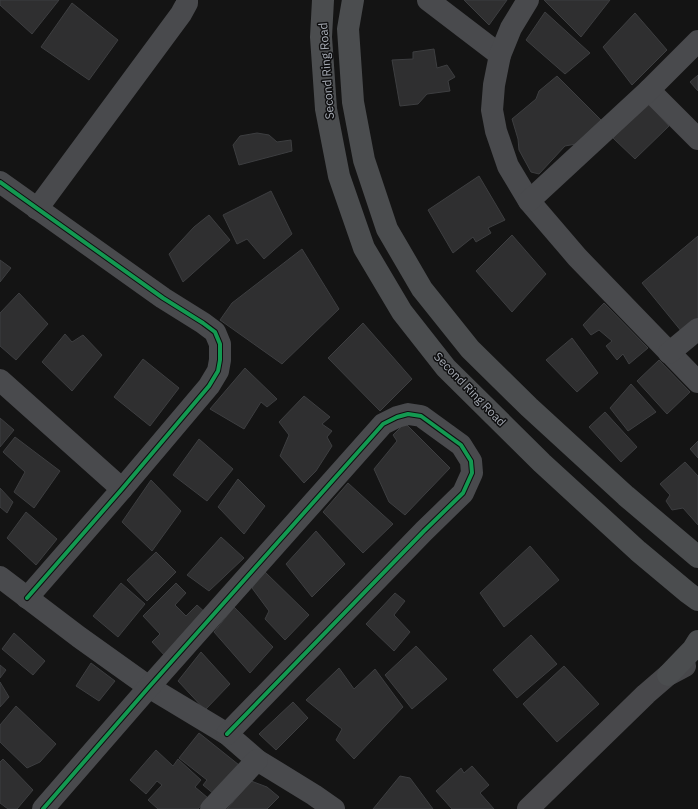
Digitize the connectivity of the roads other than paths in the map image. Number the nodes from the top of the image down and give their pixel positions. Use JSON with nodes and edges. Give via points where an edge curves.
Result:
{"nodes":[{"id":1,"x":187,"y":0,"type":"edge"},
{"id":2,"x":323,"y":0,"type":"edge"},
{"id":3,"x":353,"y":0,"type":"edge"},
{"id":4,"x":428,"y":0,"type":"edge"},
{"id":5,"x":528,"y":0,"type":"edge"},
{"id":6,"x":698,"y":41,"type":"edge"},
{"id":7,"x":500,"y":55,"type":"junction"},
{"id":8,"x":649,"y":90,"type":"junction"},
{"id":9,"x":698,"y":139,"type":"edge"},
{"id":10,"x":0,"y":182,"type":"edge"},
{"id":11,"x":529,"y":201,"type":"junction"},
{"id":12,"x":37,"y":209,"type":"junction"},
{"id":13,"x":698,"y":329,"type":"edge"},
{"id":14,"x":669,"y":353,"type":"junction"},
{"id":15,"x":0,"y":380,"type":"edge"},
{"id":16,"x":698,"y":382,"type":"edge"},
{"id":17,"x":122,"y":489,"type":"junction"},
{"id":18,"x":698,"y":557,"type":"edge"},
{"id":19,"x":0,"y":577,"type":"edge"},
{"id":20,"x":692,"y":596,"type":"edge"},
{"id":21,"x":27,"y":598,"type":"junction"},
{"id":22,"x":698,"y":610,"type":"edge"},
{"id":23,"x":698,"y":641,"type":"edge"},
{"id":24,"x":698,"y":658,"type":"edge"},
{"id":25,"x":698,"y":663,"type":"edge"},
{"id":26,"x":668,"y":675,"type":"junction"},
{"id":27,"x":149,"y":687,"type":"junction"},
{"id":28,"x":227,"y":734,"type":"junction"},
{"id":29,"x":257,"y":760,"type":"junction"},
{"id":30,"x":43,"y":809,"type":"edge"},
{"id":31,"x":211,"y":809,"type":"edge"},
{"id":32,"x":334,"y":809,"type":"edge"},
{"id":33,"x":528,"y":809,"type":"edge"}],
"edges":[{"from":1,"to":12,"type":"street","via":[[181,14]]},
{"from":2,"to":20,"type":"main road","name":"Second Ring Road","via":[[321,37],[326,109],[339,176],[364,248],[402,312],[446,368],[542,463],[638,551]]},
{"from":3,"to":18,"type":"main road","name":"Second Ring Road","via":[[348,29],[352,94],[364,160],[387,229],[422,289],[470,349],[626,496]]},
{"from":4,"to":7,"type":"street"},
{"from":5,"to":7,"type":"street","via":[[511,28]]},
{"from":6,"to":8,"type":"street"},
{"from":7,"to":11,"type":"street","via":[[492,110],[496,131],[508,166]]},
{"from":8,"to":9,"type":"street"},
{"from":8,"to":11,"type":"street"},
{"from":10,"to":12,"type":"street"},
{"from":11,"to":14,"type":"street","via":[[577,257]]},
{"from":12,"to":17,"type":"street","via":[[162,298],[203,323],[215,332],[220,344],[218,371],[209,386]]},
{"from":13,"to":14,"type":"street"},
{"from":14,"to":16,"type":"street"},
{"from":15,"to":17,"type":"street"},
{"from":17,"to":21,"type":"street"},
{"from":19,"to":21,"type":"street"},
{"from":20,"to":22,"type":"main road","name":"Second Ring Road"},
{"from":21,"to":27,"type":"street"},
{"from":23,"to":26,"type":"main road"},
{"from":24,"to":26,"type":"street"},
{"from":25,"to":26,"type":"main road"},
{"from":26,"to":33,"type":"street"},
{"from":27,"to":28,"type":"street"},
{"from":27,"to":28,"type":"street","via":[[384,424],[408,414],[421,416],[461,445],[471,461],[472,473],[463,493]]},
{"from":27,"to":30,"type":"street"},
{"from":28,"to":29,"type":"street"},
{"from":29,"to":31,"type":"street"},
{"from":29,"to":32,"type":"street"}]}
